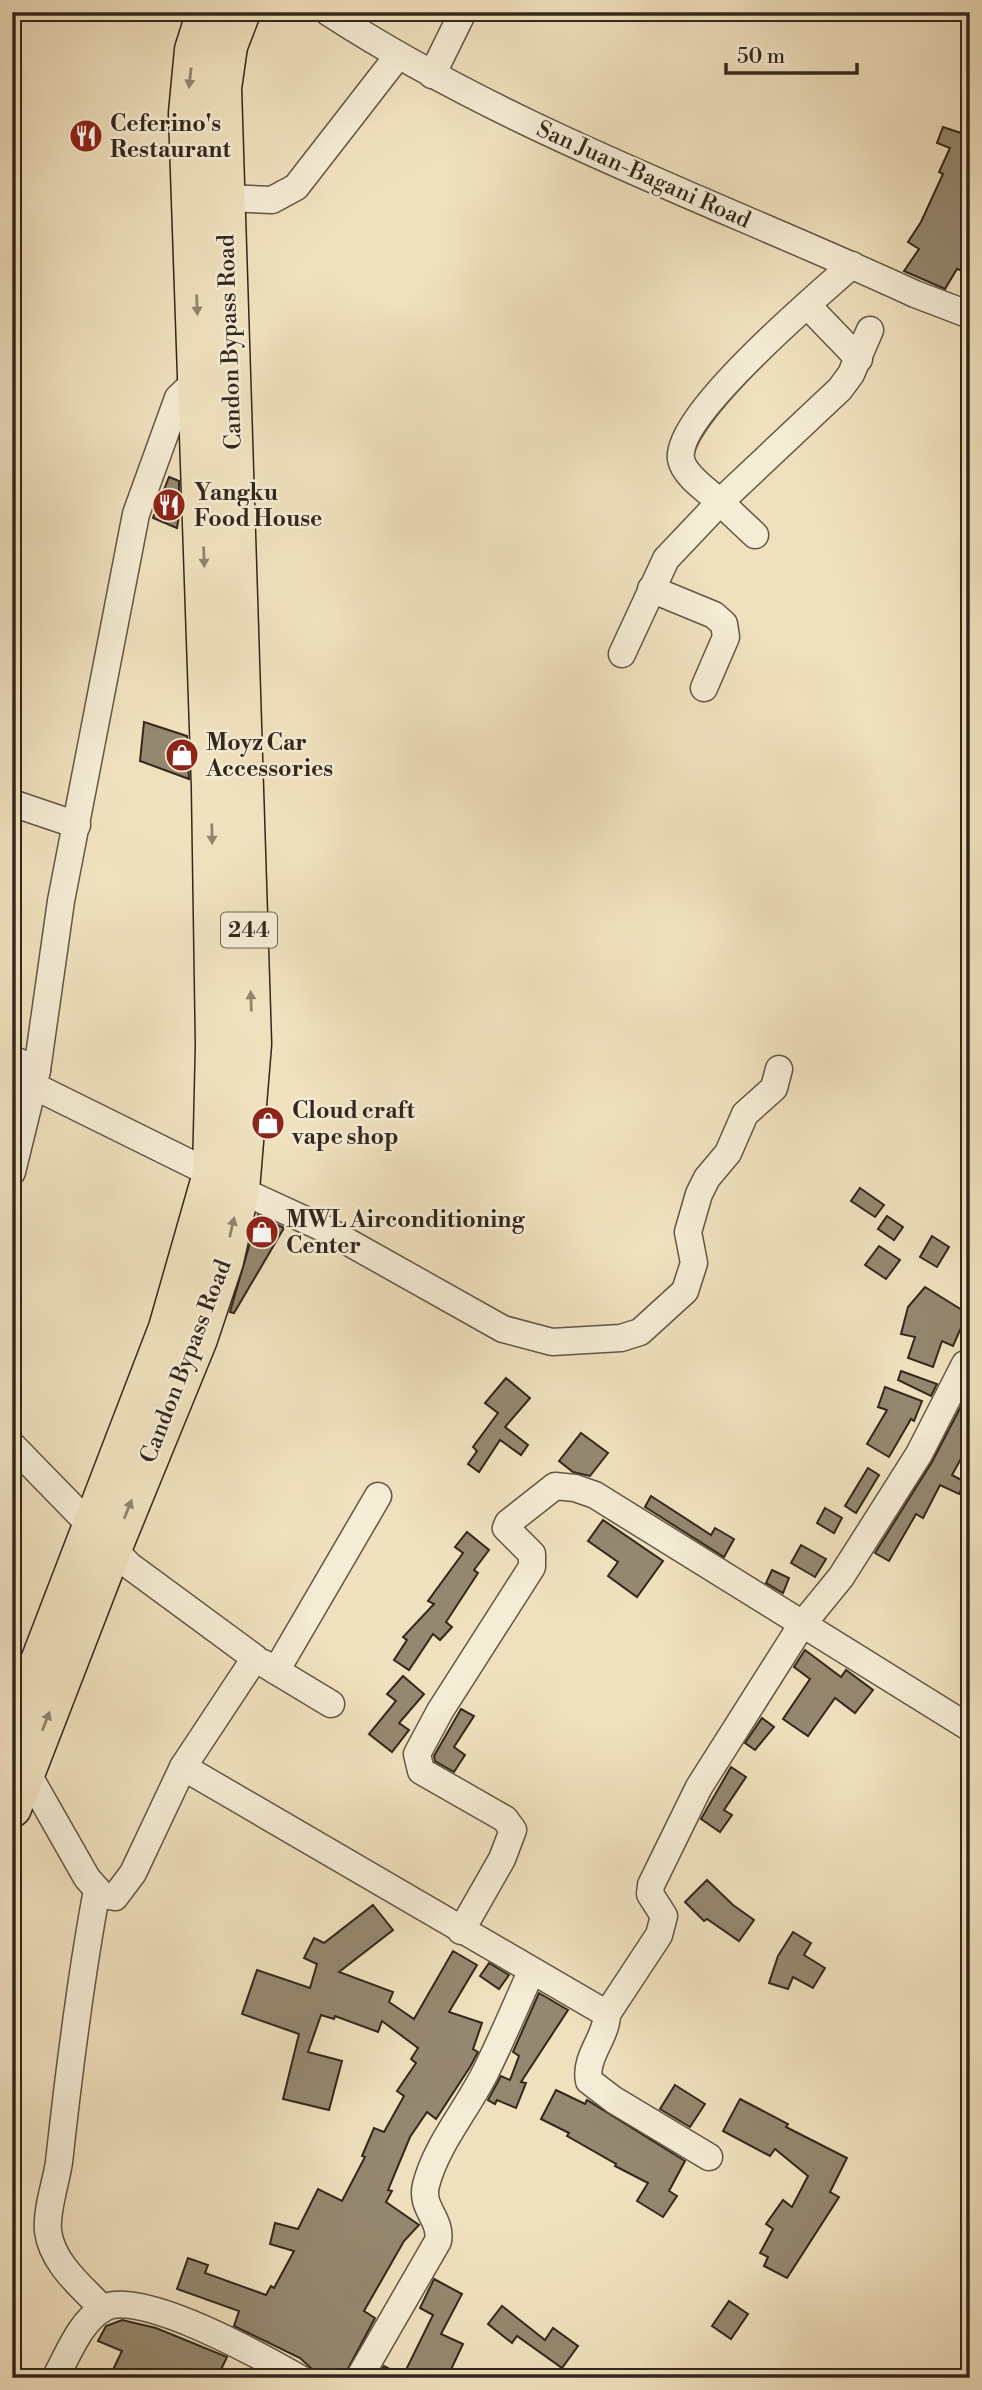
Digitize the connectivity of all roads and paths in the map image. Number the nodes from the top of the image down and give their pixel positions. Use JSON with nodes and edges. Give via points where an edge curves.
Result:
{"nodes":[{"id":1,"x":206,"y":12,"type":"edge"},
{"id":2,"x":241,"y":12,"type":"edge"},
{"id":3,"x":328,"y":12,"type":"edge"},
{"id":4,"x":463,"y":12,"type":"edge"},
{"id":5,"x":397,"y":57,"type":"junction"},
{"id":6,"x":432,"y":75,"type":"junction"},
{"id":7,"x":225,"y":198,"type":"junction"},
{"id":8,"x":852,"y":265,"type":"junction"},
{"id":9,"x":807,"y":305,"type":"junction"},
{"id":10,"x":970,"y":315,"type":"edge"},
{"id":11,"x":870,"y":330,"type":"dead end"},
{"id":12,"x":859,"y":359,"type":"junction"},
{"id":13,"x":200,"y":378,"type":"junction"},
{"id":14,"x":720,"y":502,"type":"junction"},
{"id":15,"x":755,"y":535,"type":"dead end"},
{"id":16,"x":651,"y":589,"type":"junction"},
{"id":17,"x":622,"y":654,"type":"dead end"},
{"id":18,"x":704,"y":688,"type":"dead end"},
{"id":19,"x":227,"y":787,"type":"junction"},
{"id":20,"x":12,"y":803,"type":"edge"},
{"id":21,"x":77,"y":825,"type":"junction"},
{"id":22,"x":12,"y":1059,"type":"edge"},
{"id":23,"x":779,"y":1069,"type":"dead end"},
{"id":24,"x":36,"y":1078,"type":"junction"},
{"id":25,"x":12,"y":1172,"type":"edge"},
{"id":26,"x":226,"y":1182,"type":"junction"},
{"id":27,"x":965,"y":1364,"type":"dead end"},
{"id":28,"x":12,"y":1445,"type":"edge"},
{"id":29,"x":378,"y":1496,"type":"dead end"},
{"id":30,"x":102,"y":1535,"type":"junction"},
{"id":31,"x":802,"y":1626,"type":"junction"},
{"id":32,"x":266,"y":1665,"type":"junction"},
{"id":33,"x":331,"y":1704,"type":"dead end"},
{"id":34,"x":970,"y":1728,"type":"edge"},
{"id":35,"x":12,"y":1734,"type":"edge"},
{"id":36,"x":19,"y":1759,"type":"edge"},
{"id":37,"x":183,"y":1767,"type":"junction"},
{"id":38,"x":12,"y":1808,"type":"edge"},
{"id":39,"x":96,"y":1890,"type":"junction"},
{"id":40,"x":461,"y":1931,"type":"junction"},
{"id":41,"x":531,"y":1972,"type":"junction"},
{"id":42,"x":607,"y":2014,"type":"junction"},
{"id":43,"x":709,"y":2157,"type":"dead end"},
{"id":44,"x":102,"y":2308,"type":"junction"},
{"id":45,"x":55,"y":2378,"type":"edge"},
{"id":46,"x":299,"y":2378,"type":"edge"},
{"id":47,"x":359,"y":2378,"type":"edge"}],
"edges":[{"from":1,"to":13,"type":"highway","name":"Candon Bypass Road","number":"244","one_way":true,"via":[[194,50],[188,113]]},
{"from":2,"to":7,"type":"highway","name":"Candon Bypass Road","number":"244","via":[[228,46],[222,88]]},
{"from":3,"to":5,"type":"street","name":"San Juan-Bagani Road"},
{"from":4,"to":6,"type":"street"},
{"from":5,"to":6,"type":"street","name":"San Juan-Bagani Road"},
{"from":5,"to":7,"type":"street","via":[[296,187],[272,200]]},
{"from":6,"to":8,"type":"street","name":"San Juan-Bagani Road","via":[[590,153]]},
{"from":7,"to":19,"type":"highway","name":"Candon Bypass Road","number":"244"},
{"from":8,"to":9,"type":"street"},
{"from":8,"to":10,"type":"street","name":"San Juan-Bagani Road"},
{"from":9,"to":12,"type":"street"},
{"from":9,"to":14,"type":"street","via":[[708,403],[683,444],[681,459],[686,470]]},
{"from":11,"to":12,"type":"street"},
{"from":12,"to":14,"type":"street","via":[[840,389]]},
{"from":13,"to":19,"type":"highway","name":"Candon Bypass Road","number":"244","one_way":true},
{"from":13,"to":21,"type":"street","via":[[178,398],[136,514]]},
{"from":14,"to":15,"type":"street"},
{"from":14,"to":16,"type":"street","via":[[672,550]]},
{"from":16,"to":17,"type":"street"},
{"from":16,"to":18,"type":"street","via":[[715,615],[724,624],[726,637]]},
{"from":19,"to":26,"type":"highway","name":"Candon Bypass Road","number":"244","via":[[252,1044]]},
{"from":20,"to":21,"type":"street"},
{"from":21,"to":24,"type":"street","via":[[61,901]]},
{"from":22,"to":24,"type":"street"},
{"from":23,"to":26,"type":"street","via":[[774,1088],[745,1114],[728,1153],[699,1194],[688,1232],[694,1263],[685,1291],[640,1332],[621,1338],[552,1342],[503,1329],[325,1228]]},
{"from":24,"to":25,"type":"street"},
{"from":24,"to":26,"type":"street"},
{"from":26,"to":30,"type":"highway","name":"Candon Bypass Road","number":"244","via":[[224,1261],[198,1339]]},
{"from":27,"to":31,"type":"street","via":[[919,1454],[841,1577]]},
{"from":28,"to":30,"type":"street"},
{"from":29,"to":32,"type":"street"},
{"from":30,"to":32,"type":"street","via":[[130,1566]]},
{"from":30,"to":35,"type":"highway","name":"Candon Bypass Road","number":"244"},
{"from":36,"to":30,"type":"highway","name":"Candon Bypass Road","number":"244","one_way":true},
{"from":31,"to":34,"type":"street"},
{"from":31,"to":40,"type":"street","via":[[595,1495],[555,1486],[512,1518],[506,1528],[532,1554],[532,1567],[440,1711],[416,1761],[429,1777],[505,1819],[513,1830]]},
{"from":31,"to":42,"type":"street","via":[[706,1775],[654,1873],[650,1894],[662,1909],[664,1924]]},
{"from":32,"to":33,"type":"street"},
{"from":32,"to":37,"type":"street"},
{"from":36,"to":38,"type":"highway","name":"Candon Bypass Road","number":"244"},
{"from":36,"to":39,"type":"street"},
{"from":37,"to":39,"type":"street","via":[[122,1890],[110,1898]]},
{"from":37,"to":40,"type":"street"},
{"from":39,"to":44,"type":"street","via":[[48,2228],[54,2251],[69,2274]]},
{"from":40,"to":41,"type":"street"},
{"from":41,"to":42,"type":"street"},
{"from":41,"to":47,"type":"street","via":[[486,2071],[425,2186],[426,2205],[439,2225],[438,2241]]},
{"from":42,"to":43,"type":"street","via":[[589,2067],[589,2081]]},
{"from":44,"to":45,"type":"street","via":[[84,2325]]},
{"from":44,"to":46,"type":"street","via":[[131,2304],[154,2310]]}]}
